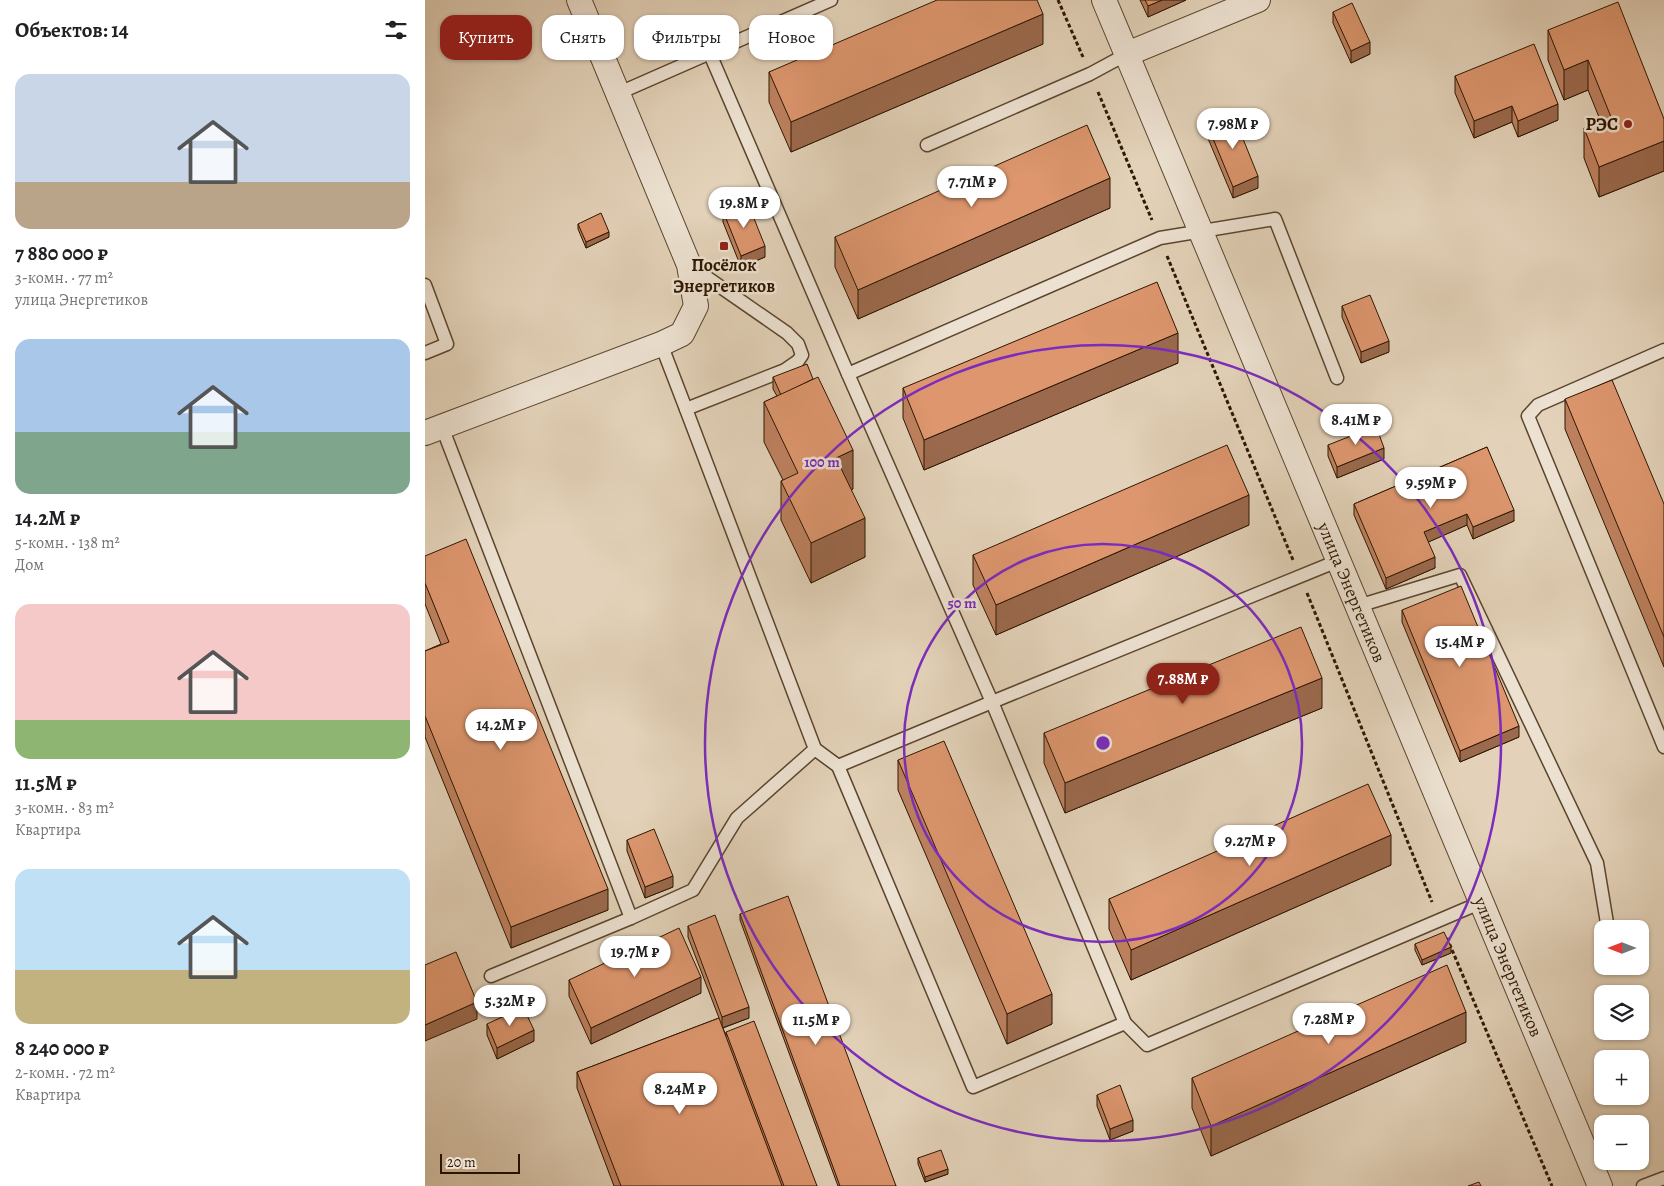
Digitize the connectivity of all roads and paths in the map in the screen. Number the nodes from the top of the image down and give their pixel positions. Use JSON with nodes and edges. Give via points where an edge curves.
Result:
{"nodes":[{"id":1,"x":579,"y":0,"type":"edge"},
{"id":2,"x":831,"y":0,"type":"edge"},
{"id":3,"x":1104,"y":0,"type":"edge"},
{"id":4,"x":1258,"y":0,"type":"edge"},
{"id":5,"x":739,"y":41,"type":"edge"},
{"id":6,"x":1127,"y":54,"type":"junction"},
{"id":7,"x":696,"y":60,"type":"edge"},
{"id":8,"x":713,"y":60,"type":"edge"},
{"id":9,"x":619,"y":93,"type":"junction"},
{"id":10,"x":927,"y":144,"type":"dead end"},
{"id":11,"x":1201,"y":231,"type":"junction"},
{"id":12,"x":689,"y":265,"type":"junction"},
{"id":13,"x":425,"y":285,"type":"edge"},
{"id":14,"x":661,"y":344,"type":"junction"},
{"id":15,"x":1664,"y":350,"type":"edge"},
{"id":16,"x":425,"y":353,"type":"edge"},
{"id":17,"x":848,"y":374,"type":"junction"},
{"id":18,"x":1337,"y":378,"type":"dead end"},
{"id":19,"x":686,"y":409,"type":"junction"},
{"id":20,"x":433,"y":430,"type":"edge"},
{"id":21,"x":1340,"y":560,"type":"junction"},
{"id":22,"x":1358,"y":606,"type":"junction"},
{"id":23,"x":992,"y":702,"type":"junction"},
{"id":24,"x":1664,"y":747,"type":"edge"},
{"id":25,"x":815,"y":748,"type":"junction"},
{"id":26,"x":838,"y":766,"type":"junction"},
{"id":27,"x":1482,"y":902,"type":"junction"},
{"id":28,"x":631,"y":918,"type":"junction"},
{"id":29,"x":1606,"y":920,"type":"edge"},
{"id":30,"x":491,"y":976,"type":"dead end"},
{"id":31,"x":1125,"y":1023,"type":"junction"},
{"id":32,"x":1664,"y":1178,"type":"edge"},
{"id":33,"x":1600,"y":1186,"type":"edge"},
{"id":34,"x":1643,"y":1186,"type":"edge"}],
"edges":[{"from":1,"to":9,"type":"street"},
{"from":2,"to":5,"type":"lane"},
{"from":3,"to":6,"type":"street","name":"улица Энергетиков"},
{"from":4,"to":6,"type":"street"},
{"from":6,"to":10,"type":"lane","via":[[1091,74]]},
{"from":6,"to":11,"type":"street","name":"улица Энергетиков"},
{"from":7,"to":9,"type":"lane"},
{"from":8,"to":17,"type":"lane"},
{"from":9,"to":12,"type":"street"},
{"from":11,"to":17,"type":"lane","via":[[1160,238]]},
{"from":11,"to":18,"type":"lane","via":[[1275,219]]},
{"from":11,"to":21,"type":"street","name":"улица Энергетиков"},
{"from":12,"to":14,"type":"street","via":[[696,306],[682,334]]},
{"from":12,"to":19,"type":"lane","via":[[787,333],[798,344],[802,355],[798,362],[785,370]]},
{"from":13,"to":16,"type":"lane","via":[[447,344]]},
{"from":14,"to":19,"type":"lane"},
{"from":14,"to":20,"type":"street"},
{"from":15,"to":24,"type":"lane","via":[[1538,405],[1528,416]]},
{"from":17,"to":23,"type":"lane"},
{"from":19,"to":25,"type":"lane"},
{"from":20,"to":28,"type":"lane"},
{"from":21,"to":22,"type":"street","name":"улица Энергетиков"},
{"from":21,"to":23,"type":"lane"},
{"from":22,"to":27,"type":"street","name":"улица Энергетиков"},
{"from":22,"to":29,"type":"lane","via":[[1460,575],[1597,863]]},
{"from":23,"to":26,"type":"lane"},
{"from":23,"to":31,"type":"lane"},
{"from":25,"to":26,"type":"lane"},
{"from":25,"to":28,"type":"lane","via":[[737,818],[693,890]]},
{"from":26,"to":31,"type":"lane","via":[[973,1087]]},
{"from":27,"to":31,"type":"lane","via":[[1147,1045]]},
{"from":27,"to":33,"type":"street","name":"улица Энергетиков"},
{"from":28,"to":30,"type":"lane"},
{"from":32,"to":34,"type":"lane"}]}
